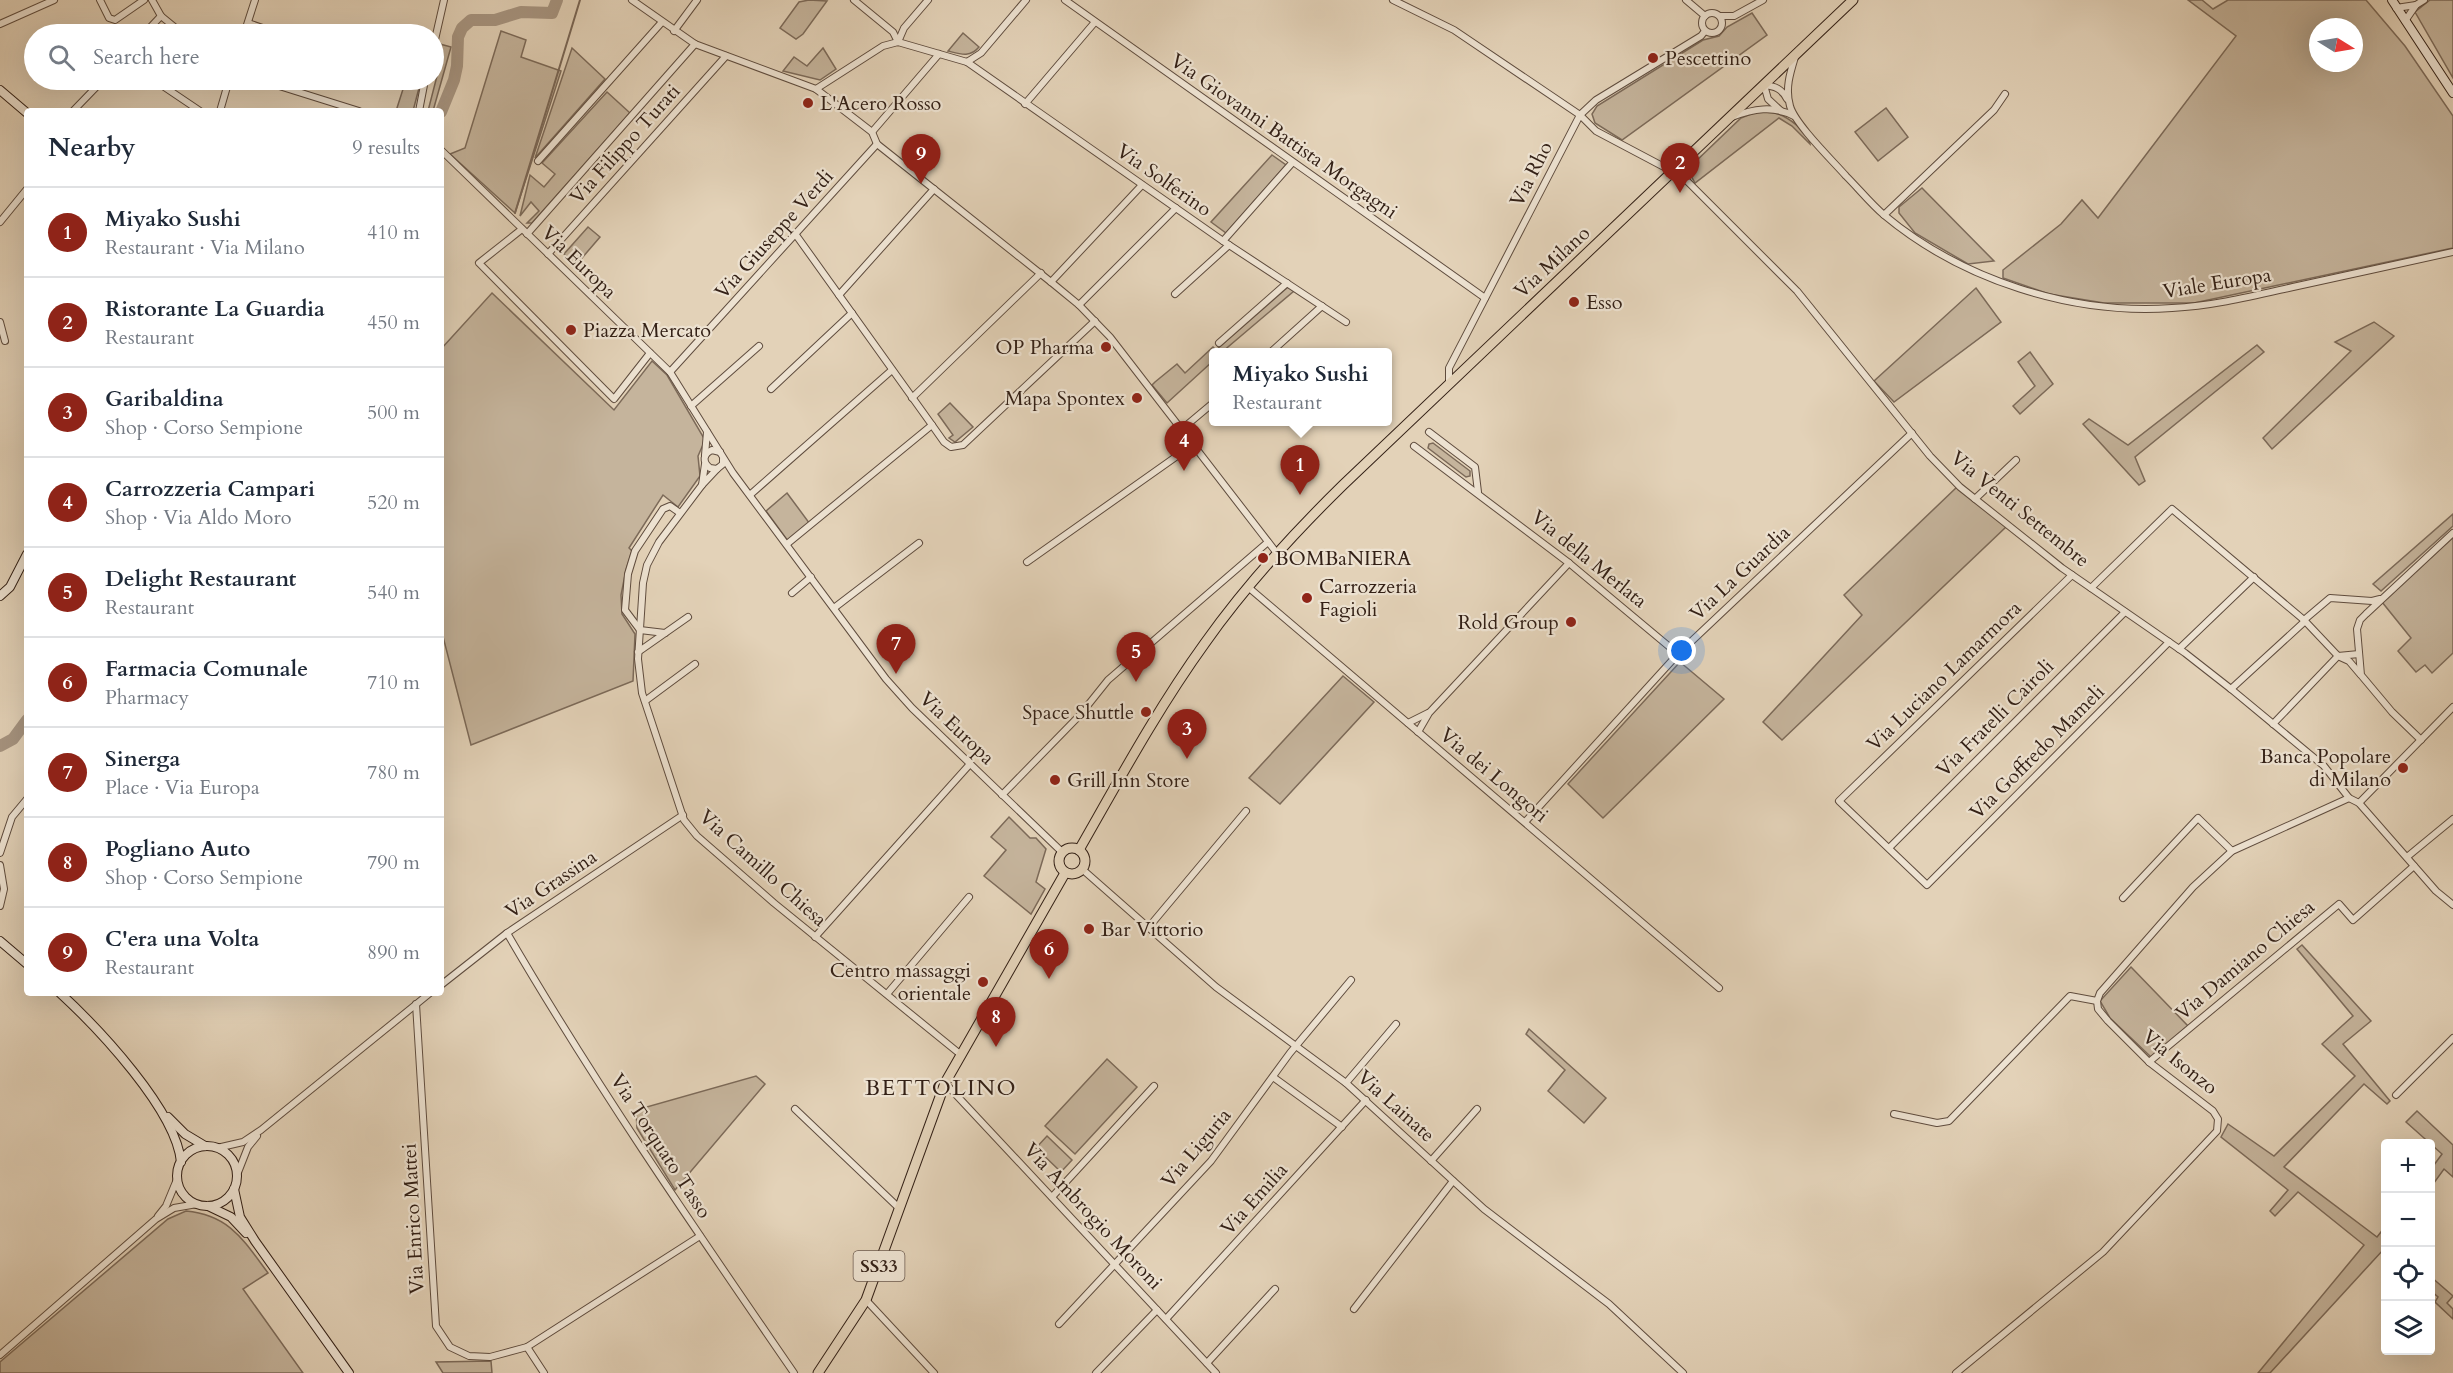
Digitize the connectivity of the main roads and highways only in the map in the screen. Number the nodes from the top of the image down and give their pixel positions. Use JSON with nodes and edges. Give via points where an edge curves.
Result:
{"nodes":[{"id":1,"x":1853,"y":0,"type":"edge"},
{"id":2,"x":2386,"y":0,"type":"edge"},
{"id":3,"x":2401,"y":14,"type":"edge"},
{"id":4,"x":0,"y":90,"type":"edge"},
{"id":5,"x":2453,"y":93,"type":"edge"},
{"id":6,"x":24,"y":110,"type":"edge"},
{"id":7,"x":24,"y":560,"type":"edge"},
{"id":8,"x":0,"y":596,"type":"edge"},
{"id":9,"x":1078,"y":850,"type":"junction"},
{"id":10,"x":1065,"y":873,"type":"junction"},
{"id":11,"x":0,"y":941,"type":"edge"},
{"id":12,"x":24,"y":961,"type":"edge"},
{"id":13,"x":63,"y":996,"type":"edge"},
{"id":14,"x":165,"y":1115,"type":"junction"},
{"id":15,"x":205,"y":1146,"type":"junction"},
{"id":16,"x":181,"y":1162,"type":"junction"},
{"id":17,"x":234,"y":1189,"type":"junction"},
{"id":18,"x":206,"y":1206,"type":"junction"},
{"id":19,"x":255,"y":1241,"type":"junction"},
{"id":20,"x":349,"y":1373,"type":"edge"},
{"id":21,"x":818,"y":1373,"type":"edge"}],
"edges":[{"from":1,"to":9,"type":"main road","name":"Via Milano","via":[[1276,552],[1190,664]]},
{"from":2,"to":3,"type":"main road"},
{"from":3,"to":5,"type":"main road"},
{"from":4,"to":6,"type":"main road"},
{"from":7,"to":8,"type":"main road","via":[[10,588]]},
{"from":9,"to":10,"type":"main road","via":[[1062,852],[1059,863]]},
{"from":9,"to":10,"type":"main road","via":[[1085,858],[1082,869],[1076,874]]},
{"from":10,"to":21,"type":"main road","number":"SS33","via":[[945,1083],[866,1299]]},
{"from":11,"to":12,"type":"main road"},
{"from":13,"to":14,"type":"main road","via":[[116,1051]]},
{"from":14,"to":15,"type":"main road"},
{"from":14,"to":16,"type":"main road","via":[[176,1138]]},
{"from":15,"to":16,"type":"main road","via":[[195,1149]]},
{"from":15,"to":17,"type":"main road","via":[[231,1157],[237,1175]]},
{"from":16,"to":18,"type":"main road","via":[[178,1177],[183,1193]]},
{"from":17,"to":18,"type":"main road","via":[[221,1202]]},
{"from":17,"to":19,"type":"main road","via":[[240,1217]]},
{"from":18,"to":19,"type":"main road","via":[[231,1217]]},
{"from":19,"to":20,"type":"main road"}]}
